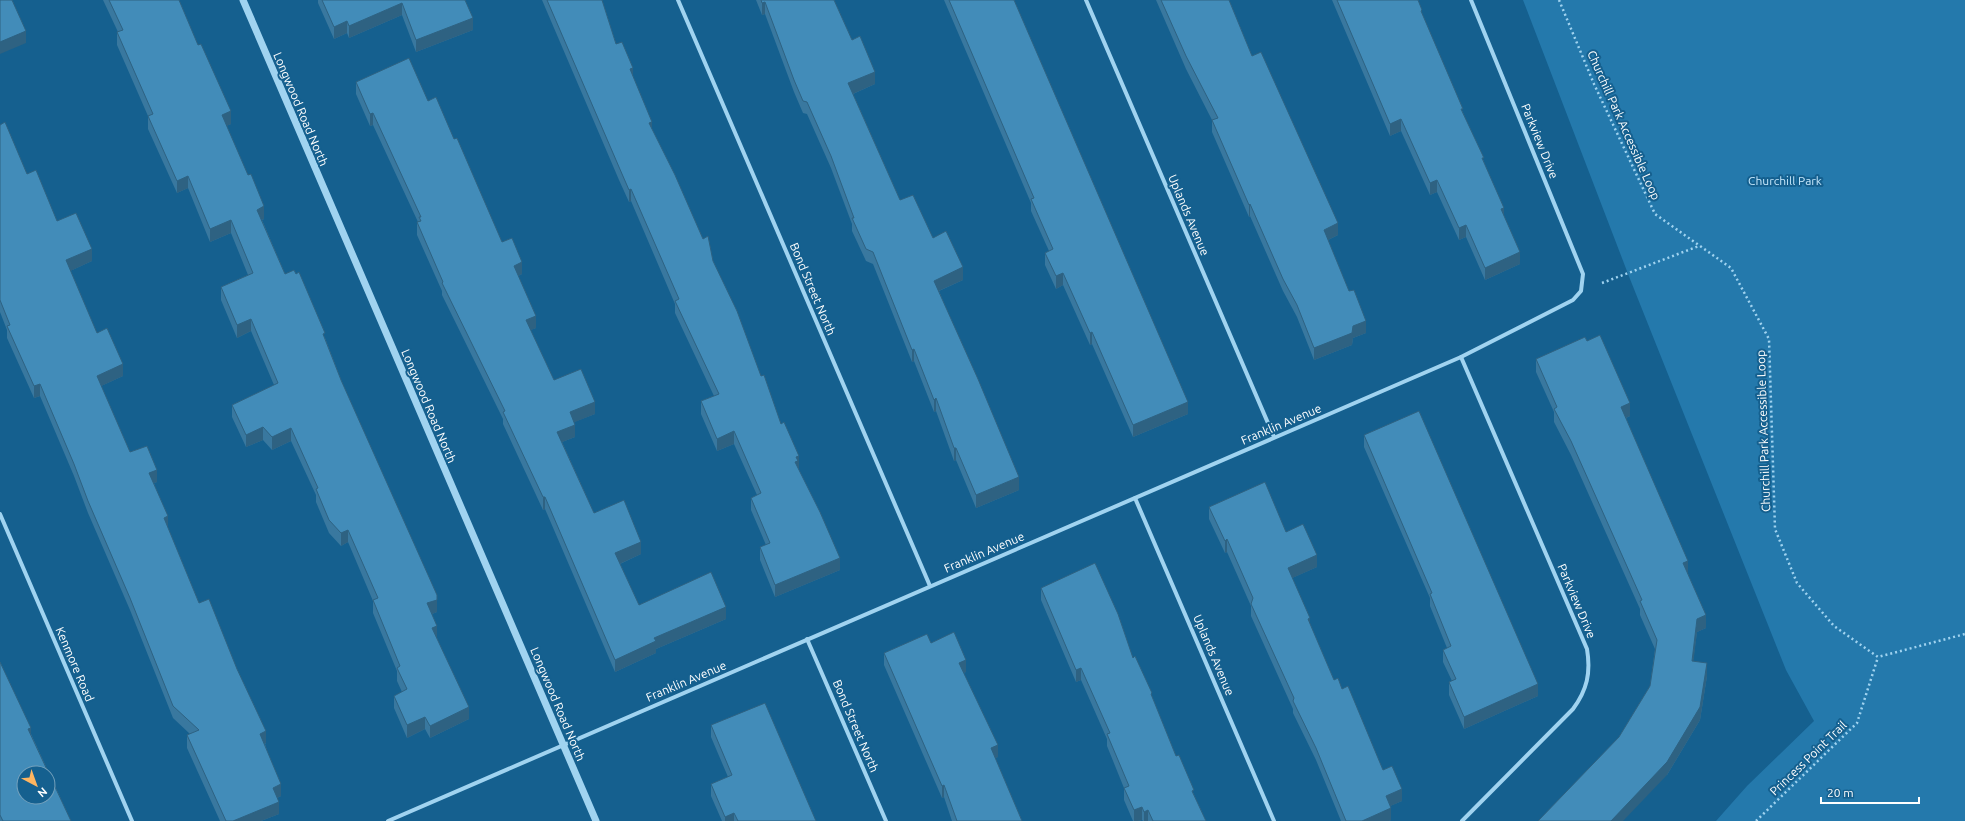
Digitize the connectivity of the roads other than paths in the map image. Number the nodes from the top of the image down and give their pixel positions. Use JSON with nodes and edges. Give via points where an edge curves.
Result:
{"nodes":[{"id":1,"x":243,"y":0,"type":"edge"},
{"id":2,"x":678,"y":0,"type":"edge"},
{"id":3,"x":1086,"y":0,"type":"edge"},
{"id":4,"x":1471,"y":0,"type":"edge"},
{"id":5,"x":1581,"y":291,"type":"joint"},
{"id":6,"x":1461,"y":357,"type":"junction"},
{"id":7,"x":1274,"y":438,"type":"junction"},
{"id":8,"x":1135,"y":498,"type":"junction"},
{"id":9,"x":0,"y":514,"type":"edge"},
{"id":10,"x":930,"y":586,"type":"junction"},
{"id":11,"x":807,"y":640,"type":"junction"},
{"id":12,"x":564,"y":745,"type":"junction"},
{"id":13,"x":132,"y":821,"type":"edge"},
{"id":14,"x":388,"y":821,"type":"edge"},
{"id":15,"x":596,"y":821,"type":"edge"},
{"id":16,"x":886,"y":821,"type":"edge"},
{"id":17,"x":1274,"y":821,"type":"edge"},
{"id":18,"x":1462,"y":821,"type":"edge"}],
"edges":[{"from":1,"to":12,"type":"street","name":"Longwood Road North"},
{"from":2,"to":10,"type":"street","name":"Bond Street North"},
{"from":3,"to":7,"type":"street","name":"Uplands Avenue"},
{"from":4,"to":5,"type":"street","name":"Parkview Drive","via":[[1583,274]]},
{"from":5,"to":6,"type":"street","name":"Franklin Avenue","via":[[1573,300]]},
{"from":6,"to":7,"type":"street","name":"Franklin Avenue"},
{"from":6,"to":18,"type":"street","name":"Parkview Drive","via":[[1587,649],[1589,664],[1588,681],[1583,695],[1573,709]]},
{"from":7,"to":8,"type":"street","name":"Franklin Avenue"},
{"from":8,"to":10,"type":"street","name":"Franklin Avenue"},
{"from":8,"to":17,"type":"street","name":"Uplands Avenue"},
{"from":9,"to":13,"type":"street","name":"Kenmore Road"},
{"from":10,"to":11,"type":"street","name":"Franklin Avenue"},
{"from":11,"to":12,"type":"street","name":"Franklin Avenue"},
{"from":11,"to":16,"type":"street","name":"Bond Street North"},
{"from":12,"to":14,"type":"street","name":"Franklin Avenue"},
{"from":12,"to":15,"type":"street","name":"Longwood Road North"}]}
